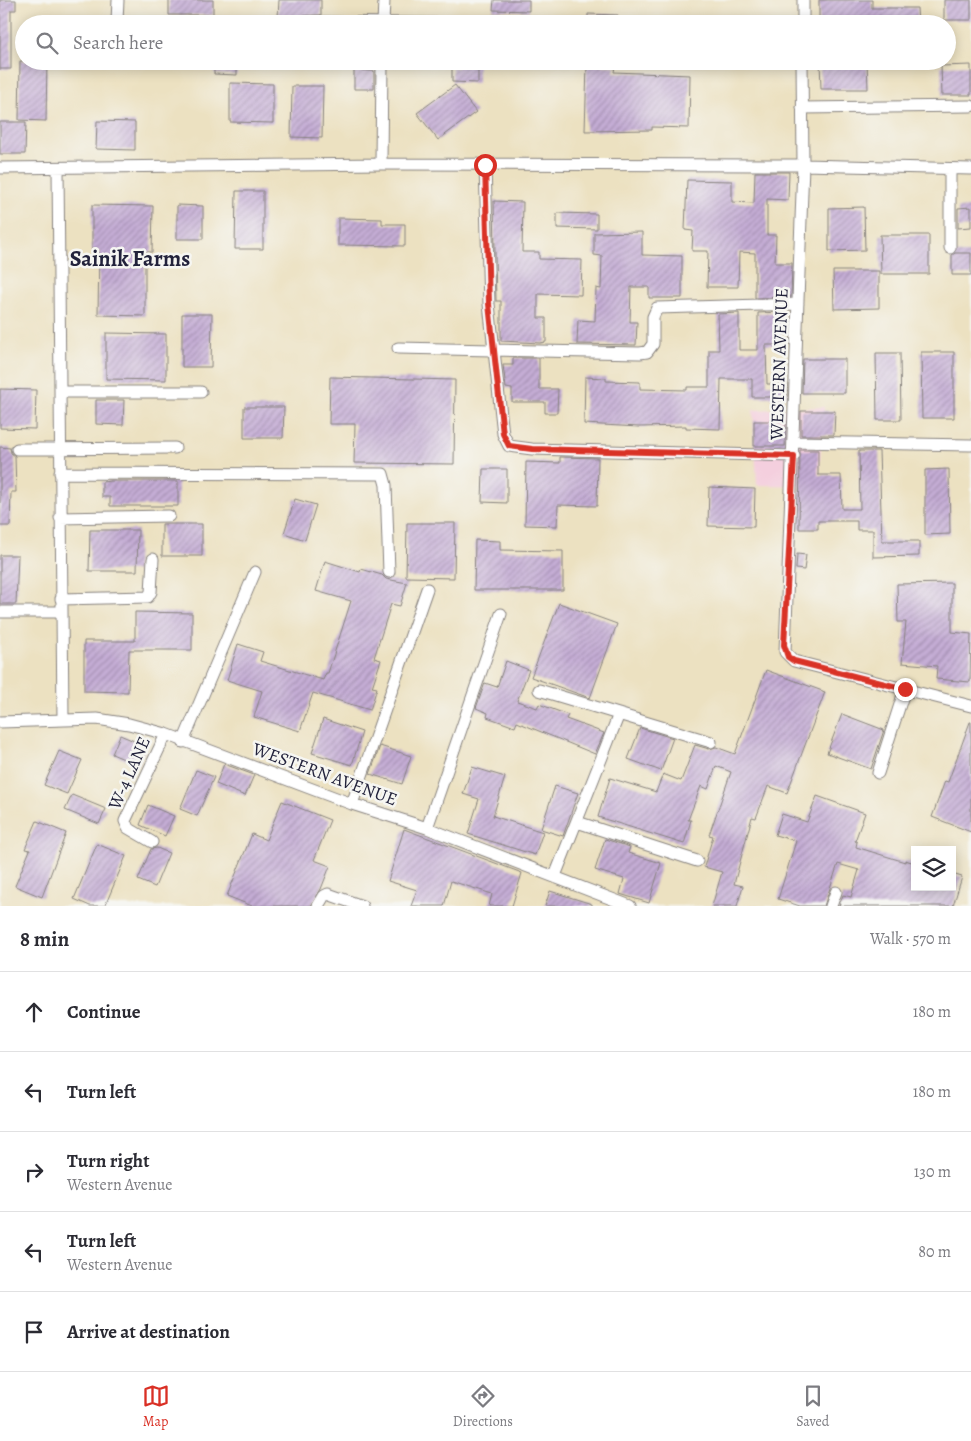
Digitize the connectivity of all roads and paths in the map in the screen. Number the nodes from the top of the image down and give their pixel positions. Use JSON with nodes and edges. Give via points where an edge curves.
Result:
{"nodes":[{"id":1,"x":118,"y":0,"type":"edge"},
{"id":2,"x":384,"y":0,"type":"edge"},
{"id":3,"x":803,"y":0,"type":"edge"},
{"id":4,"x":117,"y":15,"type":"edge"},
{"id":5,"x":383,"y":15,"type":"edge"},
{"id":6,"x":803,"y":15,"type":"edge"},
{"id":7,"x":382,"y":70,"type":"edge"},
{"id":8,"x":802,"y":70,"type":"edge"},
{"id":9,"x":971,"y":106,"type":"edge"},
{"id":10,"x":802,"y":108,"type":"junction"},
{"id":11,"x":381,"y":164,"type":"junction"},
{"id":12,"x":485,"y":165,"type":"junction"},
{"id":13,"x":803,"y":165,"type":"junction"},
{"id":14,"x":0,"y":168,"type":"edge"},
{"id":15,"x":58,"y":168,"type":"junction"},
{"id":16,"x":950,"y":169,"type":"junction"},
{"id":17,"x":971,"y":170,"type":"edge"},
{"id":18,"x":950,"y":248,"type":"dead end"},
{"id":19,"x":798,"y":304,"type":"junction"},
{"id":20,"x":398,"y":348,"type":"dead end"},
{"id":21,"x":492,"y":350,"type":"junction"},
{"id":22,"x":60,"y":392,"type":"junction"},
{"id":23,"x":201,"y":392,"type":"dead end"},
{"id":24,"x":794,"y":442,"type":"junction"},
{"id":25,"x":971,"y":445,"type":"edge"},
{"id":26,"x":60,"y":448,"type":"junction"},
{"id":27,"x":175,"y":448,"type":"dead end"},
{"id":28,"x":17,"y":449,"type":"dead end"},
{"id":29,"x":794,"y":456,"type":"junction"},
{"id":30,"x":60,"y":473,"type":"junction"},
{"id":31,"x":169,"y":516,"type":"dead end"},
{"id":32,"x":60,"y":518,"type":"junction"},
{"id":33,"x":153,"y":559,"type":"dead end"},
{"id":34,"x":255,"y":572,"type":"dead end"},
{"id":35,"x":389,"y":572,"type":"dead end"},
{"id":36,"x":427,"y":589,"type":"dead end"},
{"id":37,"x":61,"y":599,"type":"junction"},
{"id":38,"x":0,"y":612,"type":"edge"},
{"id":39,"x":61,"y":612,"type":"junction"},
{"id":40,"x":501,"y":614,"type":"dead end"},
{"id":41,"x":905,"y":689,"type":"junction"},
{"id":42,"x":539,"y":690,"type":"dead end"},
{"id":43,"x":971,"y":704,"type":"edge"},
{"id":44,"x":619,"y":714,"type":"junction"},
{"id":45,"x":63,"y":720,"type":"junction"},
{"id":46,"x":0,"y":722,"type":"edge"},
{"id":47,"x":166,"y":734,"type":"junction"},
{"id":48,"x":184,"y":742,"type":"junction"},
{"id":49,"x":711,"y":742,"type":"dead end"},
{"id":50,"x":878,"y":773,"type":"dead end"},
{"id":51,"x":352,"y":804,"type":"junction"},
{"id":52,"x":577,"y":822,"type":"junction"},
{"id":53,"x":426,"y":828,"type":"junction"},
{"id":54,"x":152,"y":842,"type":"dead end"},
{"id":55,"x":698,"y":861,"type":"dead end"},
{"id":56,"x":555,"y":876,"type":"junction"},
{"id":57,"x":836,"y":892,"type":"dead end"},
{"id":58,"x":318,"y":906,"type":"edge"},
{"id":59,"x":362,"y":906,"type":"edge"},
{"id":60,"x":630,"y":906,"type":"edge"},
{"id":61,"x":831,"y":906,"type":"edge"}],
"edges":[{"from":1,"to":4,"type":"street"},
{"from":2,"to":5,"type":"street"},
{"from":3,"to":6,"type":"street"},
{"from":7,"to":11,"type":"street"},
{"from":8,"to":10,"type":"street","name":"WESTERN AVENUE"},
{"from":9,"to":10,"type":"street"},
{"from":10,"to":13,"type":"street","name":"WESTERN AVENUE"},
{"from":11,"to":12,"type":"street"},
{"from":11,"to":15,"type":"street"},
{"from":12,"to":13,"type":"street"},
{"from":12,"to":21,"type":"street"},
{"from":13,"to":16,"type":"street"},
{"from":13,"to":19,"type":"street","name":"WESTERN AVENUE"},
{"from":14,"to":15,"type":"street"},
{"from":15,"to":22,"type":"street"},
{"from":16,"to":17,"type":"street"},
{"from":16,"to":18,"type":"street"},
{"from":19,"to":21,"type":"street","via":[[657,308],[653,317],[653,344],[647,352]]},
{"from":19,"to":24,"type":"street","name":"WESTERN AVENUE"},
{"from":20,"to":21,"type":"street"},
{"from":21,"to":29,"type":"street","via":[[503,434],[509,446]]},
{"from":22,"to":23,"type":"street"},
{"from":22,"to":26,"type":"street"},
{"from":24,"to":25,"type":"street"},
{"from":24,"to":29,"type":"street","name":"WESTERN AVENUE"},
{"from":26,"to":27,"type":"street"},
{"from":26,"to":28,"type":"street"},
{"from":26,"to":30,"type":"street"},
{"from":29,"to":41,"type":"street","name":"WESTERN AVENUE","via":[[784,645],[788,657]]},
{"from":30,"to":32,"type":"street"},
{"from":30,"to":35,"type":"street","via":[[383,474]]},
{"from":31,"to":32,"type":"street"},
{"from":32,"to":37,"type":"street"},
{"from":33,"to":37,"type":"street","via":[[148,597]]},
{"from":34,"to":48,"type":"street"},
{"from":36,"to":51,"type":"street"},
{"from":37,"to":39,"type":"street"},
{"from":38,"to":39,"type":"street"},
{"from":39,"to":45,"type":"street"},
{"from":40,"to":53,"type":"street"},
{"from":41,"to":43,"type":"street","name":"WESTERN AVENUE"},
{"from":41,"to":50,"type":"street"},
{"from":42,"to":44,"type":"street"},
{"from":44,"to":49,"type":"street"},
{"from":44,"to":52,"type":"street"},
{"from":45,"to":46,"type":"street","name":"WESTERN AVENUE"},
{"from":45,"to":47,"type":"street","name":"WESTERN AVENUE","via":[[113,721]]},
{"from":47,"to":48,"type":"street","name":"WESTERN AVENUE"},
{"from":47,"to":54,"type":"street","name":"W-4 LANE","via":[[125,821],[128,828]]},
{"from":48,"to":51,"type":"street","name":"WESTERN AVENUE"},
{"from":51,"to":53,"type":"street","name":"WESTERN AVENUE"},
{"from":52,"to":55,"type":"street"},
{"from":52,"to":56,"type":"street"},
{"from":53,"to":56,"type":"street","name":"WESTERN AVENUE"},
{"from":56,"to":60,"type":"street","name":"WESTERN AVENUE"},
{"from":57,"to":61,"type":"street"},
{"from":58,"to":59,"type":"street","via":[[328,894]]}]}
